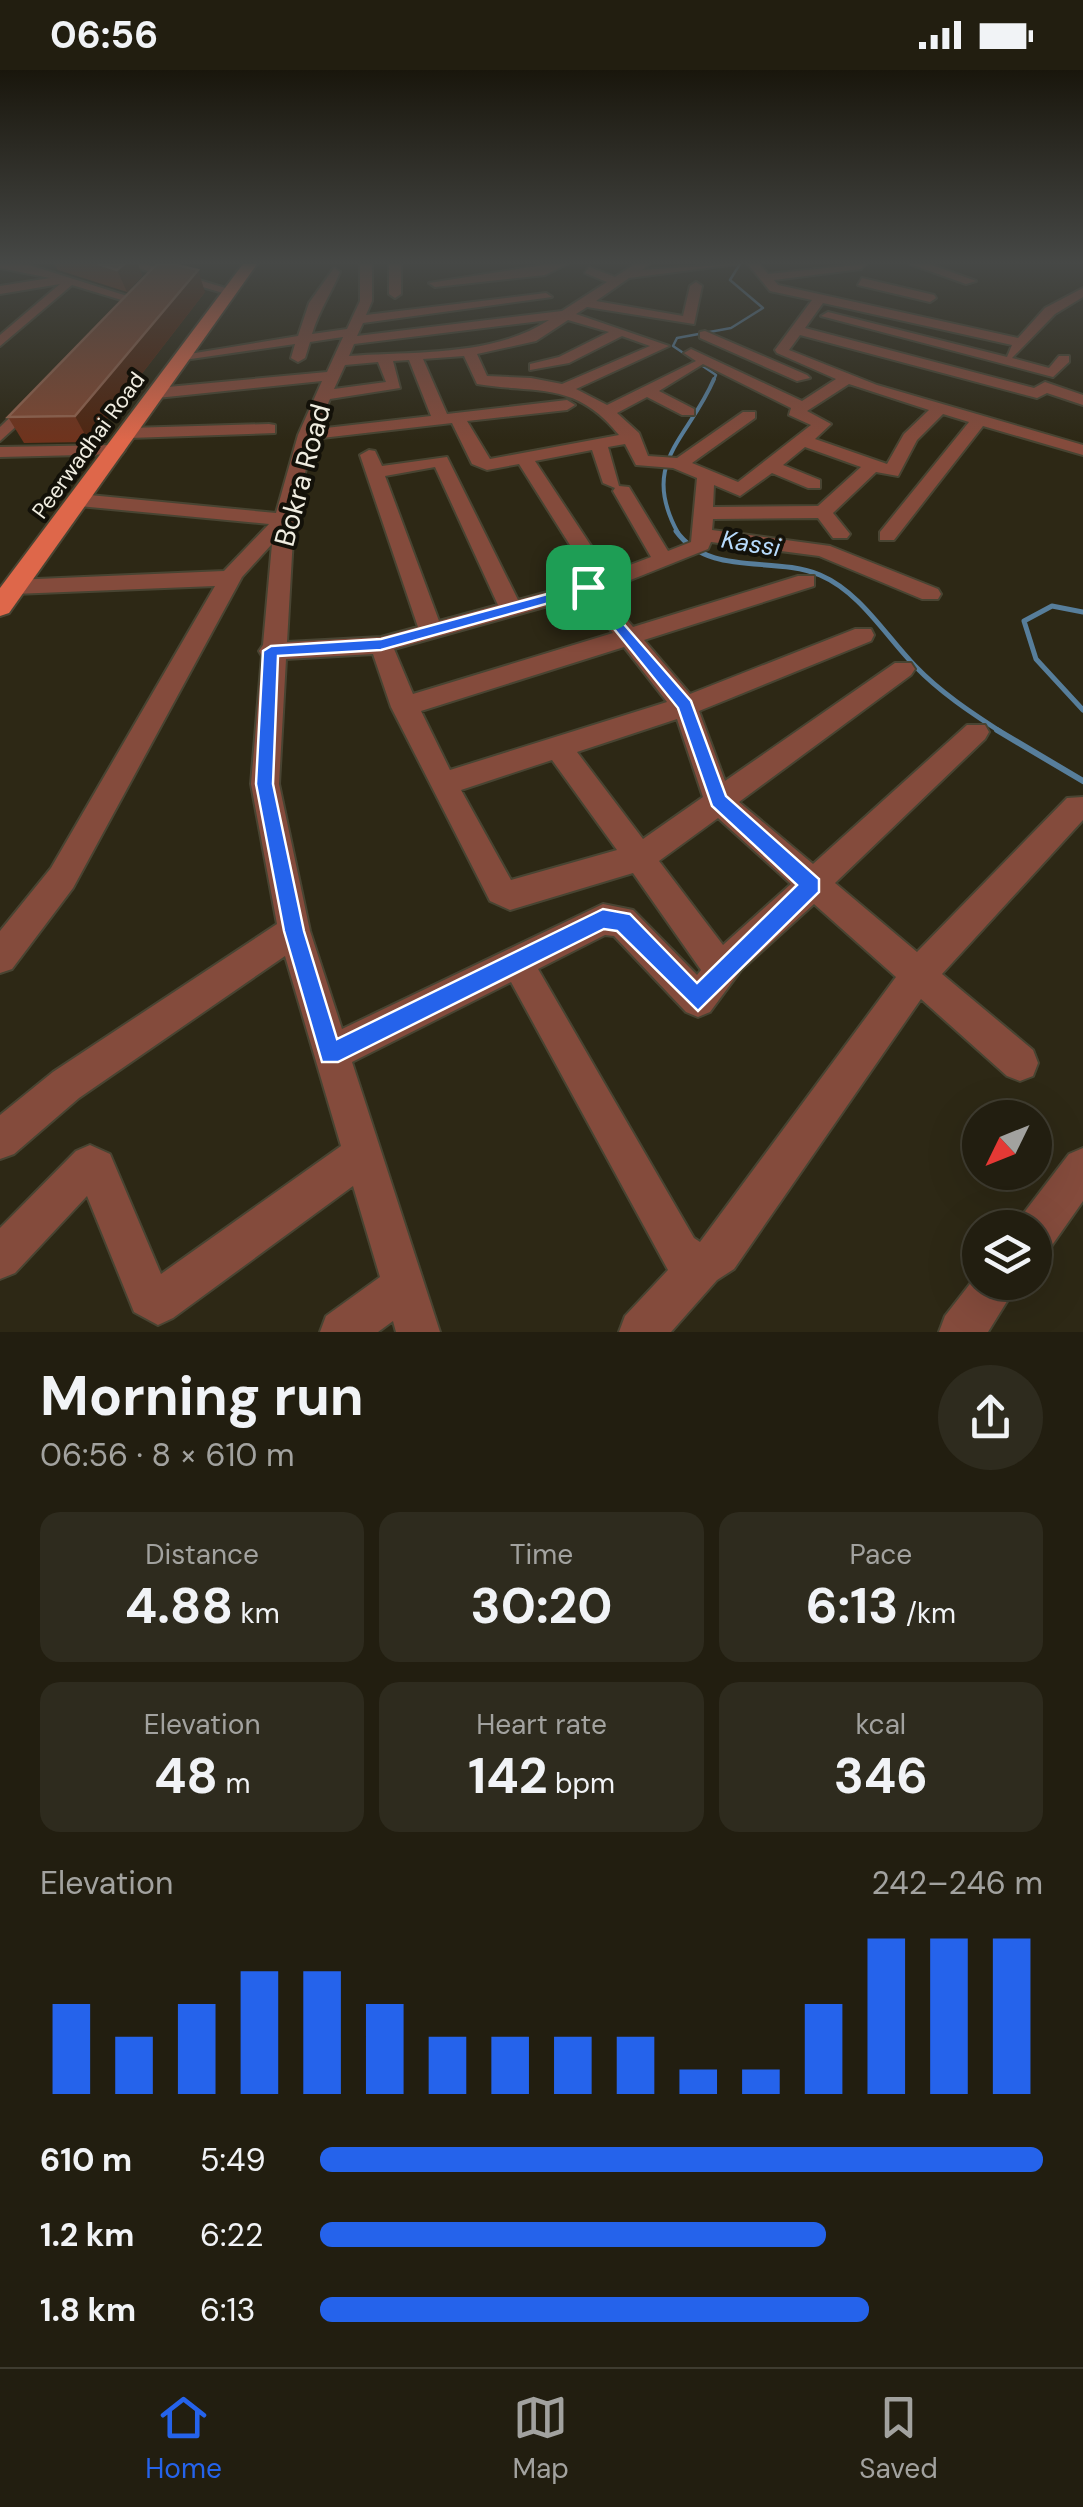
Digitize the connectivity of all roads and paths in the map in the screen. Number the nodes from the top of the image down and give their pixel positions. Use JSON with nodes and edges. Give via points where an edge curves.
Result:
{"nodes":[{"id":1,"x":21,"y":323,"type":"edge"},
{"id":2,"x":115,"y":323,"type":"edge"},
{"id":3,"x":197,"y":323,"type":"edge"},
{"id":4,"x":208,"y":323,"type":"edge"},
{"id":5,"x":308,"y":323,"type":"edge"},
{"id":6,"x":355,"y":323,"type":"edge"},
{"id":7,"x":442,"y":323,"type":"edge"},
{"id":8,"x":524,"y":323,"type":"edge"},
{"id":9,"x":554,"y":323,"type":"edge"},
{"id":10,"x":591,"y":323,"type":"edge"},
{"id":11,"x":802,"y":323,"type":"edge"},
{"id":12,"x":855,"y":323,"type":"edge"},
{"id":13,"x":947,"y":323,"type":"edge"},
{"id":14,"x":1042,"y":323,"type":"edge"},
{"id":15,"x":110,"y":328,"type":"edge"},
{"id":16,"x":796,"y":330,"type":"junction"},
{"id":17,"x":621,"y":331,"type":"junction"},
{"id":18,"x":304,"y":336,"type":"junction"},
{"id":19,"x":705,"y":336,"type":"dead end"},
{"id":20,"x":0,"y":342,"type":"edge"},
{"id":21,"x":1021,"y":343,"type":"junction"},
{"id":22,"x":782,"y":350,"type":"junction"},
{"id":23,"x":469,"y":351,"type":"junction"},
{"id":24,"x":341,"y":354,"type":"junction"},
{"id":25,"x":414,"y":355,"type":"junction"},
{"id":26,"x":184,"y":356,"type":"junction"},
{"id":27,"x":298,"y":358,"type":"dead end"},
{"id":28,"x":384,"y":358,"type":"junction"},
{"id":29,"x":761,"y":360,"type":"junction"},
{"id":30,"x":1006,"y":361,"type":"junction"},
{"id":31,"x":535,"y":366,"type":"junction"},
{"id":32,"x":476,"y":370,"type":"junction"},
{"id":33,"x":1083,"y":373,"type":"edge"},
{"id":34,"x":897,"y":377,"type":"dead end"},
{"id":35,"x":847,"y":378,"type":"junction"},
{"id":36,"x":807,"y":380,"type":"dead end"},
{"id":37,"x":989,"y":380,"type":"junction"},
{"id":38,"x":647,"y":391,"type":"junction"},
{"id":39,"x":157,"y":393,"type":"junction"},
{"id":40,"x":565,"y":393,"type":"junction"},
{"id":41,"x":41,"y":395,"type":"edge"},
{"id":42,"x":1083,"y":400,"type":"edge"},
{"id":43,"x":802,"y":407,"type":"junction"},
{"id":44,"x":940,"y":408,"type":"junction"},
{"id":45,"x":688,"y":412,"type":"dead end"},
{"id":46,"x":605,"y":413,"type":"junction"},
{"id":47,"x":749,"y":414,"type":"dead end"},
{"id":48,"x":449,"y":418,"type":"junction"},
{"id":49,"x":979,"y":420,"type":"junction"},
{"id":50,"x":1003,"y":427,"type":"junction"},
{"id":51,"x":269,"y":429,"type":"dead end"},
{"id":52,"x":306,"y":435,"type":"junction"},
{"id":53,"x":0,"y":436,"type":"edge"},
{"id":54,"x":632,"y":437,"type":"junction"},
{"id":55,"x":802,"y":440,"type":"junction"},
{"id":56,"x":598,"y":444,"type":"junction"},
{"id":57,"x":1083,"y":450,"type":"edge"},
{"id":58,"x":0,"y":452,"type":"edge"},
{"id":59,"x":106,"y":453,"type":"junction"},
{"id":60,"x":527,"y":462,"type":"dead end"},
{"id":61,"x":680,"y":464,"type":"junction"},
{"id":62,"x":873,"y":465,"type":"junction"},
{"id":63,"x":0,"y":466,"type":"edge"},
{"id":64,"x":770,"y":466,"type":"junction"},
{"id":65,"x":706,"y":475,"type":"junction"},
{"id":66,"x":814,"y":484,"type":"dead end"},
{"id":67,"x":78,"y":500,"type":"junction"},
{"id":68,"x":823,"y":512,"type":"junction"},
{"id":69,"x":284,"y":520,"type":"junction"},
{"id":70,"x":701,"y":524,"type":"junction"},
{"id":71,"x":840,"y":534,"type":"dead end"},
{"id":72,"x":887,"y":536,"type":"dead end"},
{"id":73,"x":664,"y":560,"type":"junction"},
{"id":74,"x":230,"y":578,"type":"junction"},
{"id":75,"x":806,"y":580,"type":"dead end"},
{"id":76,"x":7,"y":583,"type":"edge"},
{"id":77,"x":597,"y":585,"type":"junction"},
{"id":78,"x":930,"y":594,"type":"dead end"},
{"id":79,"x":0,"y":606,"type":"edge"},
{"id":80,"x":511,"y":608,"type":"junction"},
{"id":81,"x":430,"y":629,"type":"junction"},
{"id":82,"x":863,"y":635,"type":"dead end"},
{"id":83,"x":626,"y":637,"type":"junction"},
{"id":84,"x":381,"y":645,"type":"junction"},
{"id":85,"x":271,"y":651,"type":"junction"},
{"id":86,"x":903,"y":669,"type":"dead end"},
{"id":87,"x":685,"y":706,"type":"junction"},
{"id":88,"x":404,"y":707,"type":"junction"},
{"id":89,"x":976,"y":732,"type":"dead end"},
{"id":90,"x":558,"y":747,"type":"junction"},
{"id":91,"x":443,"y":784,"type":"junction"},
{"id":92,"x":718,"y":800,"type":"junction"},
{"id":93,"x":1078,"y":808,"type":"dead end"},
{"id":94,"x":641,"y":856,"type":"junction"},
{"id":95,"x":812,"y":885,"type":"junction"},
{"id":96,"x":294,"y":931,"type":"junction"},
{"id":97,"x":0,"y":957,"type":"edge"},
{"id":98,"x":728,"y":963,"type":"junction"},
{"id":99,"x":918,"y":975,"type":"junction"},
{"id":100,"x":527,"y":981,"type":"dead end"},
{"id":101,"x":330,"y":1054,"type":"junction"},
{"id":102,"x":1020,"y":1063,"type":"dead end"},
{"id":103,"x":0,"y":1140,"type":"edge"},
{"id":104,"x":362,"y":1155,"type":"junction"},
{"id":105,"x":1083,"y":1168,"type":"edge"},
{"id":106,"x":1052,"y":1210,"type":"edge"},
{"id":107,"x":0,"y":1258,"type":"edge"},
{"id":108,"x":702,"y":1265,"type":"junction"},
{"id":109,"x":403,"y":1286,"type":"junction"},
{"id":110,"x":985,"y":1300,"type":"edge"},
{"id":111,"x":342,"y":1332,"type":"edge"},
{"id":112,"x":418,"y":1332,"type":"edge"},
{"id":113,"x":641,"y":1332,"type":"edge"},
{"id":114,"x":961,"y":1332,"type":"edge"}],
"edges":[{"from":1,"to":20,"type":"street"},
{"from":2,"to":15,"type":"street"},
{"from":3,"to":59,"type":"main road"},
{"from":4,"to":26,"type":"main road","name":"Peerwadhai Road"},
{"from":5,"to":18,"type":"street"},
{"from":6,"to":24,"type":"street","name":"Bokra Road"},
{"from":7,"to":24,"type":"street"},
{"from":8,"to":24,"type":"street"},
{"from":9,"to":23,"type":"street","via":[[531,338]]},
{"from":10,"to":17,"type":"street"},
{"from":11,"to":16,"type":"street"},
{"from":12,"to":30,"type":"street"},
{"from":13,"to":21,"type":"street"},
{"from":14,"to":21,"type":"street"},
{"from":16,"to":22,"type":"street"},
{"from":16,"to":37,"type":"street"},
{"from":17,"to":31,"type":"street","via":[[564,360]]},
{"from":17,"to":40,"type":"street","via":[[662,346],[600,370]]},
{"from":18,"to":24,"type":"street"},
{"from":18,"to":26,"type":"street"},
{"from":18,"to":27,"type":"street"},
{"from":19,"to":29,"type":"street"},
{"from":21,"to":30,"type":"street"},
{"from":22,"to":29,"type":"street"},
{"from":22,"to":35,"type":"street"},
{"from":23,"to":25,"type":"street"},
{"from":23,"to":32,"type":"street"},
{"from":24,"to":28,"type":"street"},
{"from":24,"to":28,"type":"street","via":[[395,385]]},
{"from":24,"to":39,"type":"street"},
{"from":24,"to":52,"type":"street","name":"Bokra Road"},
{"from":25,"to":28,"type":"street"},
{"from":25,"to":48,"type":"street"},
{"from":26,"to":39,"type":"main road","name":"Peerwadhai Road"},
{"from":29,"to":36,"type":"street"},
{"from":30,"to":33,"type":"street","via":[[1053,372],[1062,362]]},
{"from":30,"to":37,"type":"street"},
{"from":31,"to":32,"type":"street"},
{"from":31,"to":40,"type":"street"},
{"from":32,"to":40,"type":"street","via":[[482,381],[509,379]]},
{"from":34,"to":50,"type":"street","via":[[1014,412]]},
{"from":35,"to":43,"type":"street"},
{"from":35,"to":44,"type":"street"},
{"from":37,"to":42,"type":"street"},
{"from":38,"to":43,"type":"street","via":[[693,359]]},
{"from":38,"to":45,"type":"street"},
{"from":38,"to":46,"type":"street"},
{"from":39,"to":59,"type":"main road","name":"Peerwadhai Road"},
{"from":40,"to":46,"type":"street"},
{"from":40,"to":48,"type":"street"},
{"from":41,"to":53,"type":"street"},
{"from":43,"to":55,"type":"street","via":[[795,412],[823,424]]},
{"from":44,"to":49,"type":"street"},
{"from":44,"to":62,"type":"street","via":[[910,438],[892,472]]},
{"from":46,"to":54,"type":"street"},
{"from":47,"to":61,"type":"street"},
{"from":48,"to":52,"type":"street"},
{"from":48,"to":56,"type":"street","via":[[487,465]]},
{"from":49,"to":50,"type":"street"},
{"from":49,"to":72,"type":"street"},
{"from":50,"to":57,"type":"street"},
{"from":51,"to":59,"type":"street"},
{"from":52,"to":69,"type":"street","name":"Bokra Road"},
{"from":54,"to":56,"type":"street"},
{"from":54,"to":61,"type":"street","via":[[642,462]]},
{"from":55,"to":62,"type":"street"},
{"from":55,"to":64,"type":"street"},
{"from":56,"to":73,"type":"street"},
{"from":58,"to":59,"type":"street"},
{"from":59,"to":63,"type":"street"},
{"from":59,"to":67,"type":"main road","name":"Peerwadhai Road"},
{"from":59,"to":76,"type":"main road"},
{"from":60,"to":77,"type":"street"},
{"from":61,"to":65,"type":"street"},
{"from":62,"to":68,"type":"street"},
{"from":64,"to":65,"type":"street","via":[[740,490]]},
{"from":64,"to":66,"type":"street"},
{"from":65,"to":70,"type":"street"},
{"from":67,"to":69,"type":"street"},
{"from":67,"to":76,"type":"main road","name":"Peerwadhai Road"},
{"from":68,"to":70,"type":"street"},
{"from":68,"to":71,"type":"street"},
{"from":69,"to":74,"type":"street"},
{"from":69,"to":85,"type":"street","name":"Bokra Road"},
{"from":70,"to":73,"type":"street","via":[[700,546]]},
{"from":70,"to":78,"type":"street","via":[[823,550]]},
{"from":73,"to":77,"type":"street"},
{"from":74,"to":76,"type":"street"},
{"from":74,"to":97,"type":"street","via":[[62,878]]},
{"from":75,"to":83,"type":"street"},
{"from":76,"to":79,"type":"main road","name":"Peerwadhai Road"},
{"from":77,"to":80,"type":"street"},
{"from":77,"to":83,"type":"street"},
{"from":80,"to":81,"type":"street"},
{"from":80,"to":81,"type":"street","via":[[441,461],[372,463]]},
{"from":81,"to":84,"type":"street"},
{"from":82,"to":87,"type":"street"},
{"from":83,"to":87,"type":"street"},
{"from":83,"to":88,"type":"street"},
{"from":84,"to":85,"type":"street"},
{"from":84,"to":88,"type":"street"},
{"from":85,"to":96,"type":"street","name":"Bokra Road","via":[[264,784]]},
{"from":86,"to":92,"type":"street"},
{"from":87,"to":90,"type":"street"},
{"from":87,"to":92,"type":"street"},
{"from":88,"to":91,"type":"street"},
{"from":89,"to":95,"type":"street"},
{"from":90,"to":91,"type":"street"},
{"from":90,"to":94,"type":"street"},
{"from":91,"to":94,"type":"street","via":[[501,891],[510,895]]},
{"from":92,"to":94,"type":"street"},
{"from":92,"to":95,"type":"street"},
{"from":93,"to":99,"type":"street"},
{"from":94,"to":98,"type":"street","via":[[709,954],[718,964]]},
{"from":95,"to":98,"type":"street"},
{"from":95,"to":99,"type":"street"},
{"from":96,"to":101,"type":"street","name":"Bokra Road"},
{"from":96,"to":103,"type":"street","via":[[66,1084]]},
{"from":98,"to":101,"type":"street","via":[[698,1000],[622,921],[603,919]]},
{"from":99,"to":102,"type":"street"},
{"from":99,"to":108,"type":"street","via":[[719,1254]]},
{"from":100,"to":108,"type":"street","via":[[680,1253]]},
{"from":101,"to":104,"type":"street","name":"Bokra Road"},
{"from":104,"to":107,"type":"street","via":[[158,1303],[149,1297],[90,1165]]},
{"from":104,"to":109,"type":"street","name":"Bokra Road"},
{"from":105,"to":106,"type":"street"},
{"from":108,"to":113,"type":"street"},
{"from":109,"to":111,"type":"street"},
{"from":109,"to":112,"type":"street","name":"Bokra Road"},
{"from":110,"to":114,"type":"street"}]}
